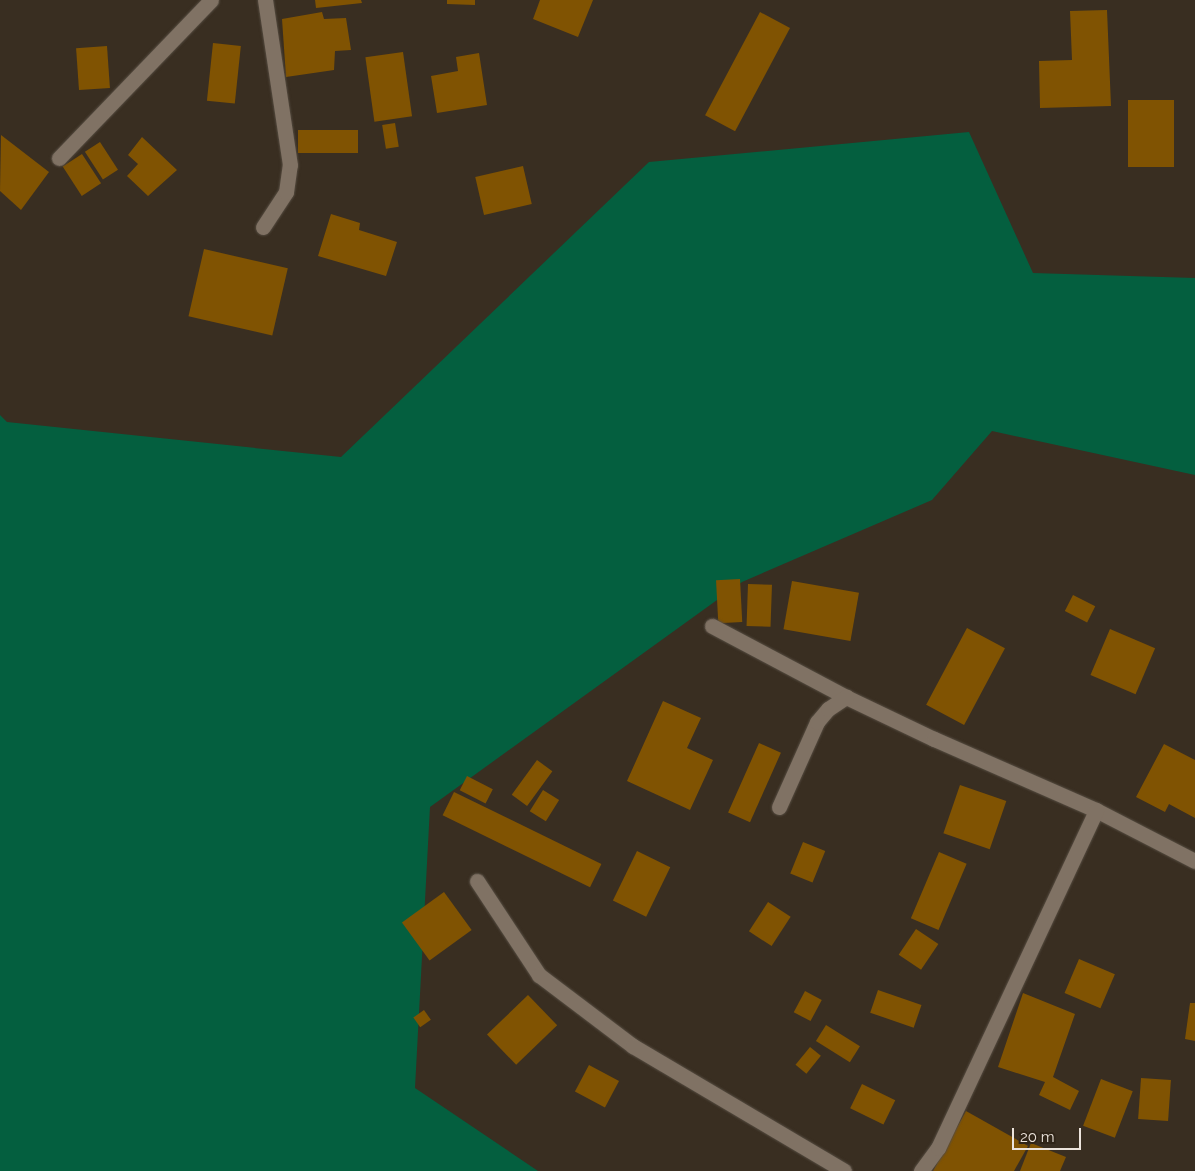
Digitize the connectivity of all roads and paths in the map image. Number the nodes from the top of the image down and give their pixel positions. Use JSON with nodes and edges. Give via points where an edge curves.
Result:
{"nodes":[{"id":1,"x":211,"y":0,"type":"edge"},
{"id":2,"x":265,"y":0,"type":"edge"},
{"id":3,"x":59,"y":158,"type":"dead end"},
{"id":4,"x":264,"y":227,"type":"dead end"},
{"id":5,"x":712,"y":626,"type":"dead end"},
{"id":6,"x":846,"y":697,"type":"junction"},
{"id":7,"x":779,"y":807,"type":"dead end"},
{"id":8,"x":1096,"y":810,"type":"junction"},
{"id":9,"x":1195,"y":861,"type":"edge"},
{"id":10,"x":477,"y":881,"type":"dead end"},
{"id":11,"x":844,"y":1171,"type":"edge"},
{"id":12,"x":922,"y":1171,"type":"edge"}],
"edges":[{"from":1,"to":3,"type":"street"},
{"from":2,"to":4,"type":"street","via":[[290,165],[286,192]]},
{"from":5,"to":6,"type":"street"},
{"from":6,"to":7,"type":"street","via":[[828,709],[817,722]]},
{"from":6,"to":8,"type":"street"},
{"from":8,"to":9,"type":"street"},
{"from":8,"to":12,"type":"street","via":[[938,1148]]},
{"from":10,"to":11,"type":"street","via":[[538,975],[633,1046]]}]}
